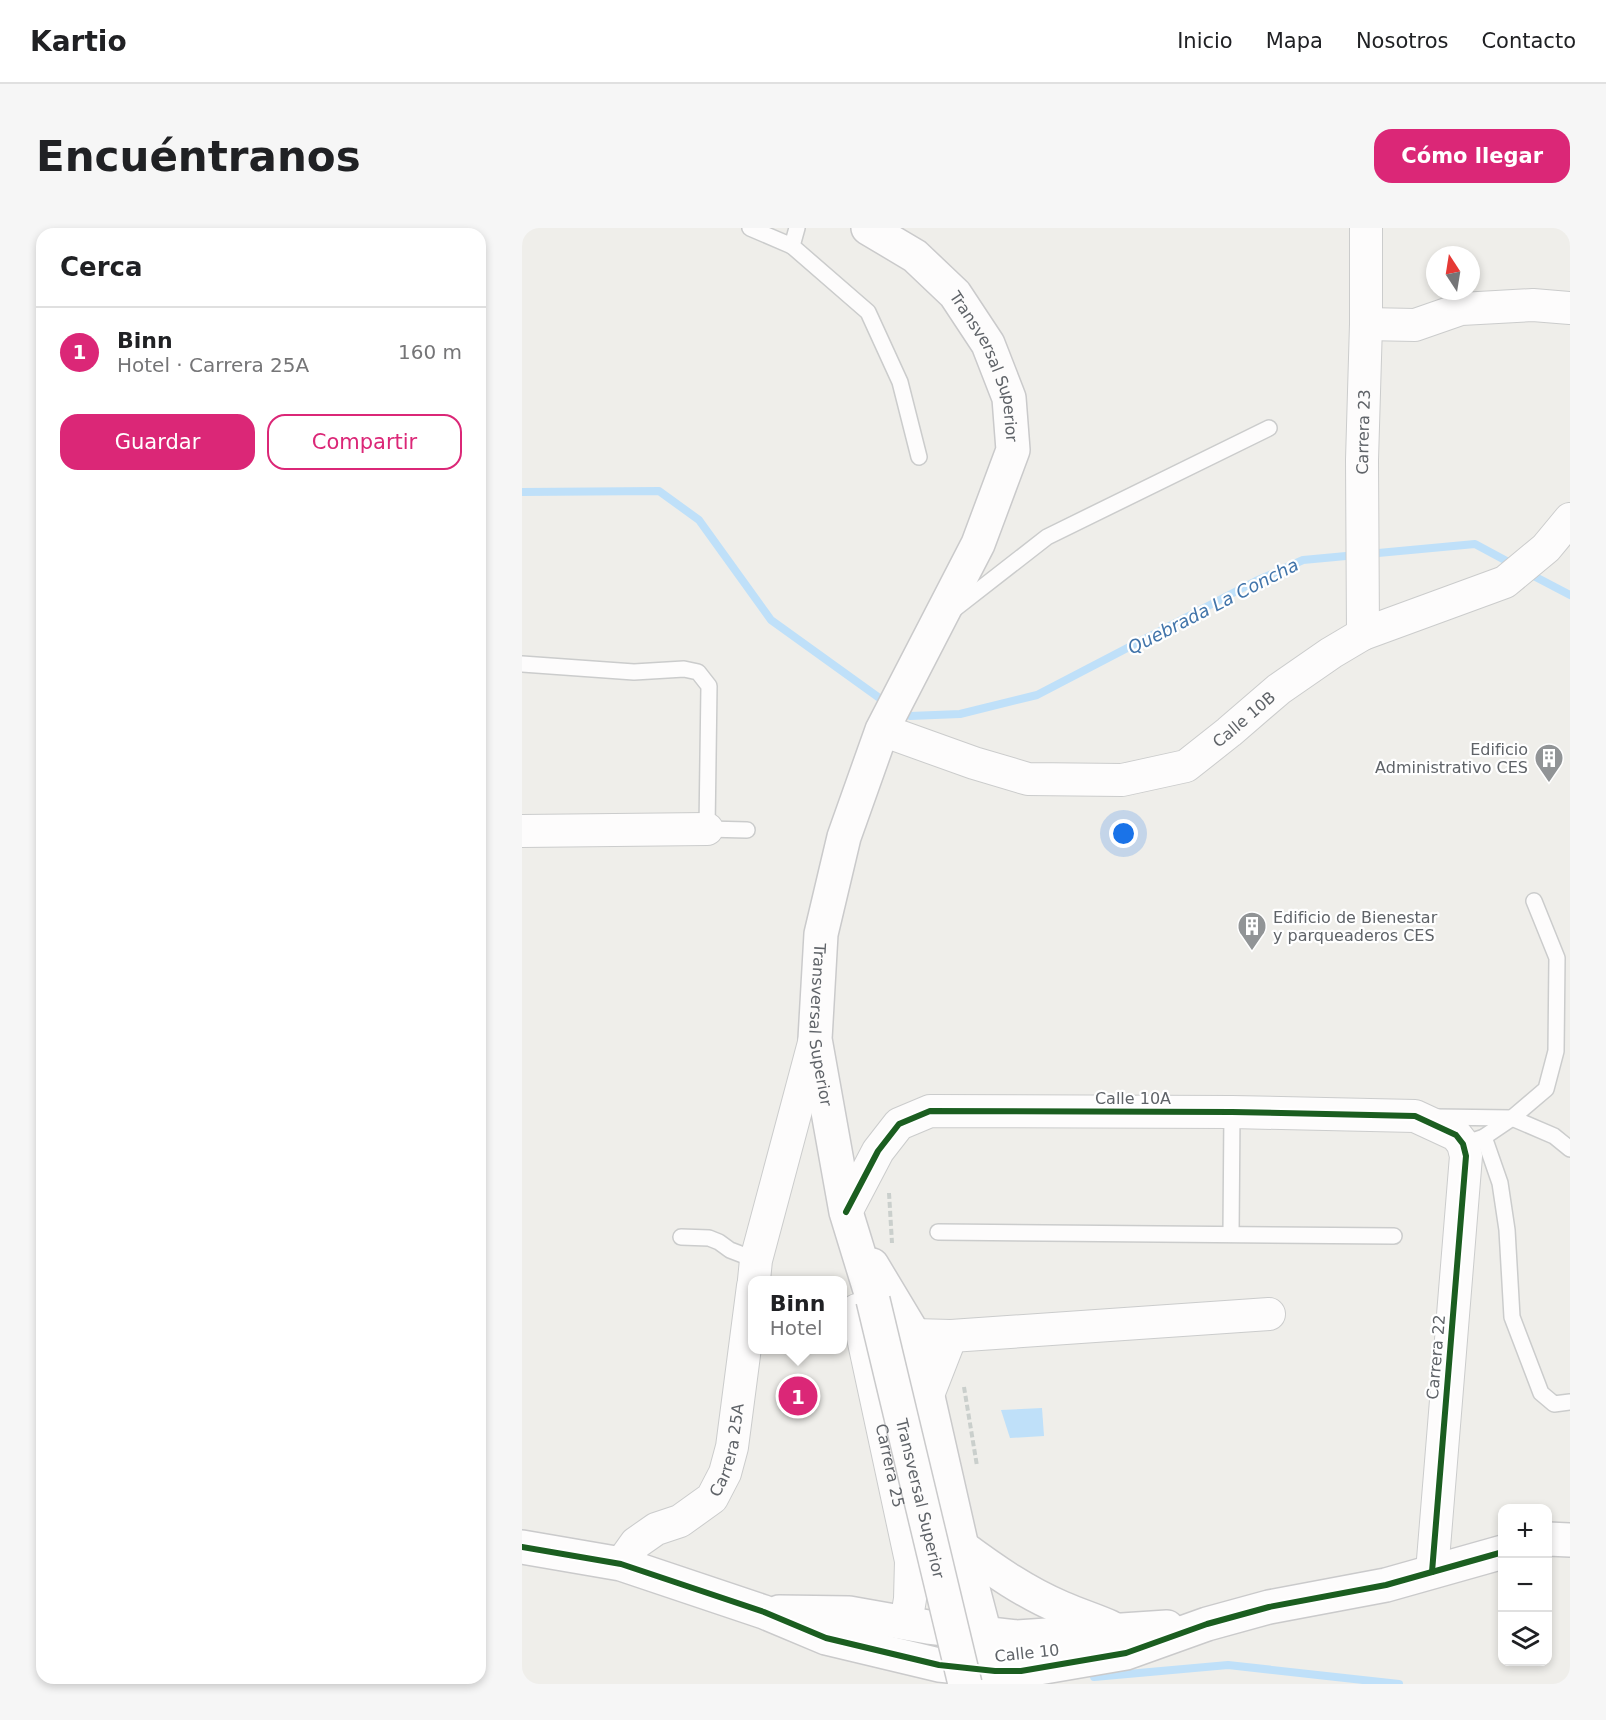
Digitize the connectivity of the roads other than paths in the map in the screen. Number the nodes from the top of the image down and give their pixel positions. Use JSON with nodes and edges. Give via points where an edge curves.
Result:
{"nodes":[{"id":1,"x":750,"y":228,"type":"edge"},
{"id":2,"x":796,"y":228,"type":"edge"},
{"id":3,"x":868,"y":228,"type":"edge"},
{"id":4,"x":1366,"y":228,"type":"edge"},
{"id":5,"x":792,"y":246,"type":"junction"},
{"id":6,"x":1570,"y":308,"type":"edge"},
{"id":7,"x":1366,"y":324,"type":"junction"},
{"id":8,"x":1269,"y":428,"type":"dead end"},
{"id":9,"x":919,"y":457,"type":"dead end"},
{"id":10,"x":1570,"y":519,"type":"edge"},
{"id":11,"x":939,"y":619,"type":"junction"},
{"id":12,"x":1363,"y":634,"type":"junction"},
{"id":13,"x":522,"y":664,"type":"edge"},
{"id":14,"x":890,"y":714,"type":"junction"},
{"id":15,"x":707,"y":829,"type":"junction"},
{"id":16,"x":747,"y":830,"type":"dead end"},
{"id":17,"x":522,"y":831,"type":"edge"},
{"id":18,"x":1533,"y":901,"type":"dead end"},
{"id":19,"x":815,"y":1039,"type":"junction"},
{"id":20,"x":1232,"y":1112,"type":"junction"},
{"id":21,"x":1415,"y":1116,"type":"junction"},
{"id":22,"x":1512,"y":1118,"type":"junction"},
{"id":23,"x":1474,"y":1140,"type":"junction"},
{"id":24,"x":1570,"y":1149,"type":"edge"},
{"id":25,"x":849,"y":1222,"type":"junction"},
{"id":26,"x":938,"y":1232,"type":"dead end"},
{"id":27,"x":1231,"y":1234,"type":"junction"},
{"id":28,"x":1394,"y":1236,"type":"dead end"},
{"id":29,"x":681,"y":1237,"type":"dead end"},
{"id":30,"x":754,"y":1275,"type":"edge"},
{"id":31,"x":865,"y":1305,"type":"junction"},
{"id":32,"x":1269,"y":1314,"type":"dead end"},
{"id":33,"x":748,"y":1322,"type":"edge"},
{"id":34,"x":914,"y":1335,"type":"junction"},
{"id":35,"x":951,"y":1336,"type":"junction"},
{"id":36,"x":928,"y":1395,"type":"junction"},
{"id":37,"x":1570,"y":1402,"type":"edge"},
{"id":38,"x":1552,"y":1539,"type":"edge"},
{"id":39,"x":1570,"y":1540,"type":"edge"},
{"id":40,"x":522,"y":1547,"type":"edge"},
{"id":41,"x":962,"y":1547,"type":"junction"},
{"id":42,"x":1498,"y":1553,"type":"edge"},
{"id":43,"x":621,"y":1564,"type":"junction"},
{"id":44,"x":1432,"y":1572,"type":"junction"},
{"id":45,"x":764,"y":1612,"type":"junction"},
{"id":46,"x":906,"y":1623,"type":"junction"},
{"id":47,"x":985,"y":1634,"type":"junction"},
{"id":48,"x":1123,"y":1642,"type":"junction"},
{"id":49,"x":941,"y":1674,"type":"edge"},
{"id":50,"x":996,"y":1678,"type":"edge"},
{"id":51,"x":965,"y":1684,"type":"edge"},
{"id":52,"x":1069,"y":1684,"type":"edge"}],
"edges":[{"from":1,"to":5,"type":"lane"},
{"from":2,"to":5,"type":"lane"},
{"from":3,"to":11,"type":"main road","name":"Transversal Superior","via":[[915,256],[955,294],[988,344],[1009,398],[1013,450],[978,544]]},
{"from":4,"to":7,"type":"street","name":"Carrera 23"},
{"from":5,"to":9,"type":"lane","via":[[868,312],[900,382]]},
{"from":6,"to":7,"type":"street","via":[[1533,305],[1461,309],[1415,326]]},
{"from":7,"to":12,"type":"street","name":"Carrera 23"},
{"from":8,"to":11,"type":"lane","via":[[1047,537]]},
{"from":10,"to":12,"type":"street","name":"Calle 10B","via":[[1546,548],[1505,582]]},
{"from":11,"to":14,"type":"main road","name":"Transversal Superior"},
{"from":12,"to":14,"type":"street","name":"Calle 10B","via":[[1279,689],[1186,765],[1122,780],[1028,779],[974,764]]},
{"from":13,"to":15,"type":"lane","via":[[698,672],[710,686]]},
{"from":14,"to":19,"type":"main road","name":"Transversal Superior","via":[[844,837],[821,934]]},
{"from":15,"to":16,"type":"lane"},
{"from":15,"to":17,"type":"street"},
{"from":18,"to":22,"type":"lane","via":[[1557,958],[1556,1051],[1546,1089]]},
{"from":19,"to":25,"type":"main road","name":"Transversal Superior"},
{"from":19,"to":30,"type":"street","name":"Carrera 25A"},
{"from":20,"to":21,"type":"street","name":"Calle 10A"},
{"from":20,"to":25,"type":"street","name":"Calle 10A","via":[[930,1111],[899,1124],[878,1151]]},
{"from":20,"to":27,"type":"lane"},
{"from":21,"to":22,"type":"lane"},
{"from":21,"to":23,"type":"street","name":"Calle 10A"},
{"from":22,"to":23,"type":"lane"},
{"from":22,"to":24,"type":"lane","via":[[1554,1136]]},
{"from":23,"to":37,"type":"lane","via":[[1500,1183],[1512,1317],[1541,1393],[1554,1404]]},
{"from":23,"to":44,"type":"street","name":"Carrera 22","via":[[1466,1156]]},
{"from":25,"to":31,"type":"main road","name":"Transversal Superior"},
{"from":25,"to":34,"type":"main road"},
{"from":26,"to":27,"type":"lane"},
{"from":27,"to":28,"type":"lane"},
{"from":29,"to":30,"type":"lane","via":[[718,1242]]},
{"from":31,"to":46,"type":"street","name":"Carrera 25","via":[[911,1561]]},
{"from":31,"to":51,"type":"main road","name":"Transversal Superior","bridge":true},
{"from":32,"to":35,"type":"street"},
{"from":33,"to":43,"type":"street","name":"Carrera 25A","via":[[732,1448],[712,1498],[680,1521],[656,1529],[636,1543]]},
{"from":34,"to":35,"type":"street"},
{"from":34,"to":36,"type":"main road"},
{"from":35,"to":36,"type":"street"},
{"from":36,"to":41,"type":"main road"},
{"from":38,"to":39,"type":"main road"},
{"from":40,"to":43,"type":"main road","name":"Calle 10"},
{"from":41,"to":47,"type":"main road"},
{"from":41,"to":48,"type":"main road","via":[[996,1572]]},
{"from":42,"to":44,"type":"main road","name":"Calle 10"},
{"from":43,"to":45,"type":"main road","name":"Calle 10"},
{"from":44,"to":48,"type":"main road","name":"Calle 10"},
{"from":45,"to":46,"type":"main road","name":"Calle 10","via":[[849,1612]]},
{"from":45,"to":49,"type":"main road","name":"Calle 10","via":[[826,1638]]},
{"from":46,"to":47,"type":"main road","name":"Calle 10"},
{"from":47,"to":48,"type":"main road","name":"Calle 10"},
{"from":47,"to":50,"type":"main road"},
{"from":48,"to":50,"type":"main road","name":"Calle 10"},
{"from":48,"to":52,"type":"main road"},
{"from":49,"to":50,"type":"main road","name":"Calle 10"}]}
